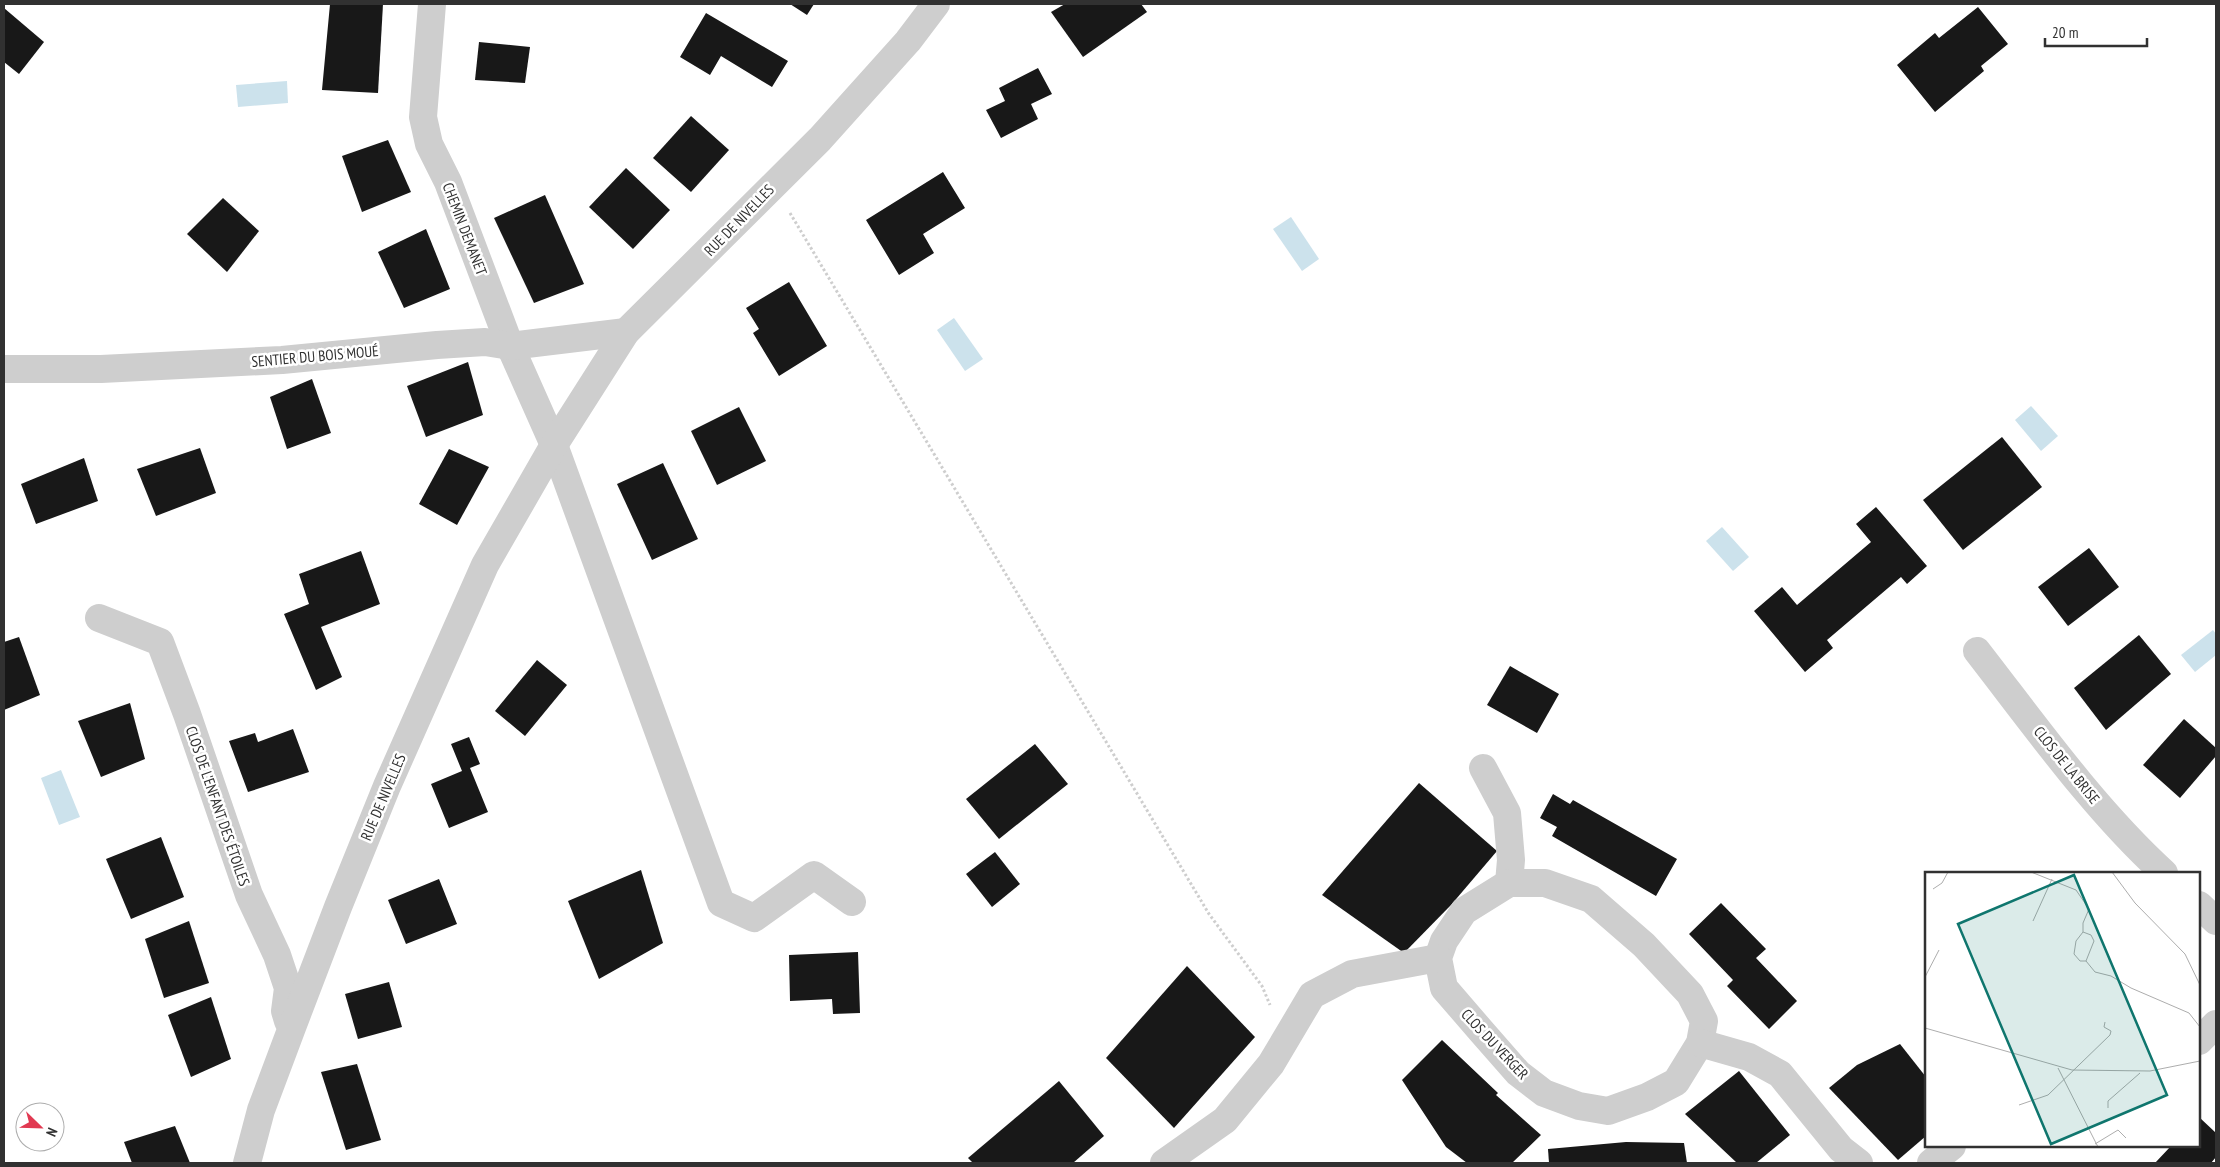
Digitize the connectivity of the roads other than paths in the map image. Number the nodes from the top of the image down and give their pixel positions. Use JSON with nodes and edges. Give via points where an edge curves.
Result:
{"nodes":[{"id":1,"x":432,"y":4,"type":"edge"},
{"id":2,"x":936,"y":4,"type":"edge"},
{"id":3,"x":626,"y":332,"type":"junction"},
{"id":4,"x":510,"y":346,"type":"junction"},
{"id":5,"x":4,"y":369,"type":"edge"},
{"id":6,"x":554,"y":445,"type":"junction"},
{"id":7,"x":99,"y":618,"type":"dead end"},
{"id":8,"x":1977,"y":651,"type":"dead end"},
{"id":9,"x":1484,"y":768,"type":"dead end"},
{"id":10,"x":2163,"y":872,"type":"edge"},
{"id":11,"x":1509,"y":883,"type":"junction"},
{"id":12,"x":852,"y":902,"type":"dead end"},
{"id":13,"x":2200,"y":906,"type":"edge"},
{"id":14,"x":2216,"y":921,"type":"edge"},
{"id":15,"x":1438,"y":958,"type":"junction"},
{"id":16,"x":2216,"y":1024,"type":"edge"},
{"id":17,"x":291,"y":1030,"type":"junction"},
{"id":18,"x":2200,"y":1040,"type":"edge"},
{"id":19,"x":1700,"y":1044,"type":"junction"},
{"id":20,"x":1951,"y":1147,"type":"edge"},
{"id":21,"x":247,"y":1163,"type":"edge"},
{"id":22,"x":1164,"y":1163,"type":"edge"},
{"id":23,"x":1859,"y":1163,"type":"edge"},
{"id":24,"x":1931,"y":1163,"type":"edge"}],
"edges":[{"from":1,"to":4,"type":"street","name":"CHEMIN DEMANET","via":[[423,117],[429,144],[448,182]]},
{"from":2,"to":3,"type":"street","name":"RUE DE NIVELLES","via":[[908,41],[820,139]]},
{"from":3,"to":4,"type":"street","name":"SENTIER DU BOIS MOUÉ"},
{"from":3,"to":6,"type":"street","name":"RUE DE NIVELLES"},
{"from":4,"to":5,"type":"street","name":"SENTIER DU BOIS MOUÉ","via":[[485,342],[282,360],[101,369]]},
{"from":4,"to":6,"type":"street","name":"CHEMIN DEMANET"},
{"from":6,"to":12,"type":"street","via":[[721,903],[754,918],[814,875]]},
{"from":6,"to":17,"type":"street","name":"RUE DE NIVELLES","via":[[485,565],[450,641],[348,881]]},
{"from":7,"to":17,"type":"street","name":"CLOS DE L'ENFANT DES ÉTOILES","via":[[160,642],[249,895],[277,955],[288,988],[285,1011]]},
{"from":8,"to":10,"type":"street","name":"CLOS DE LA BRISE","via":[[2134,846]]},
{"from":9,"to":11,"type":"street","via":[[1507,814],[1511,860]]},
{"from":11,"to":15,"type":"street","via":[[1464,911]]},
{"from":11,"to":19,"type":"street","name":"CLOS DU VERGER","via":[[1545,883],[1590,899],[1644,945],[1690,994],[1704,1020]]},
{"from":13,"to":14,"type":"street"},
{"from":15,"to":19,"type":"street","name":"CLOS DU VERGER","via":[[1444,988],[1518,1073],[1544,1092],[1579,1106],[1608,1111],[1676,1082]]},
{"from":15,"to":22,"type":"street","via":[[1352,974],[1312,995],[1271,1064],[1225,1120]]},
{"from":16,"to":18,"type":"street"},
{"from":17,"to":21,"type":"street","name":"RUE DE NIVELLES","via":[[261,1110]]},
{"from":19,"to":23,"type":"street","via":[[1749,1057],[1780,1074],[1841,1149]]},
{"from":20,"to":24,"type":"street"}]}
